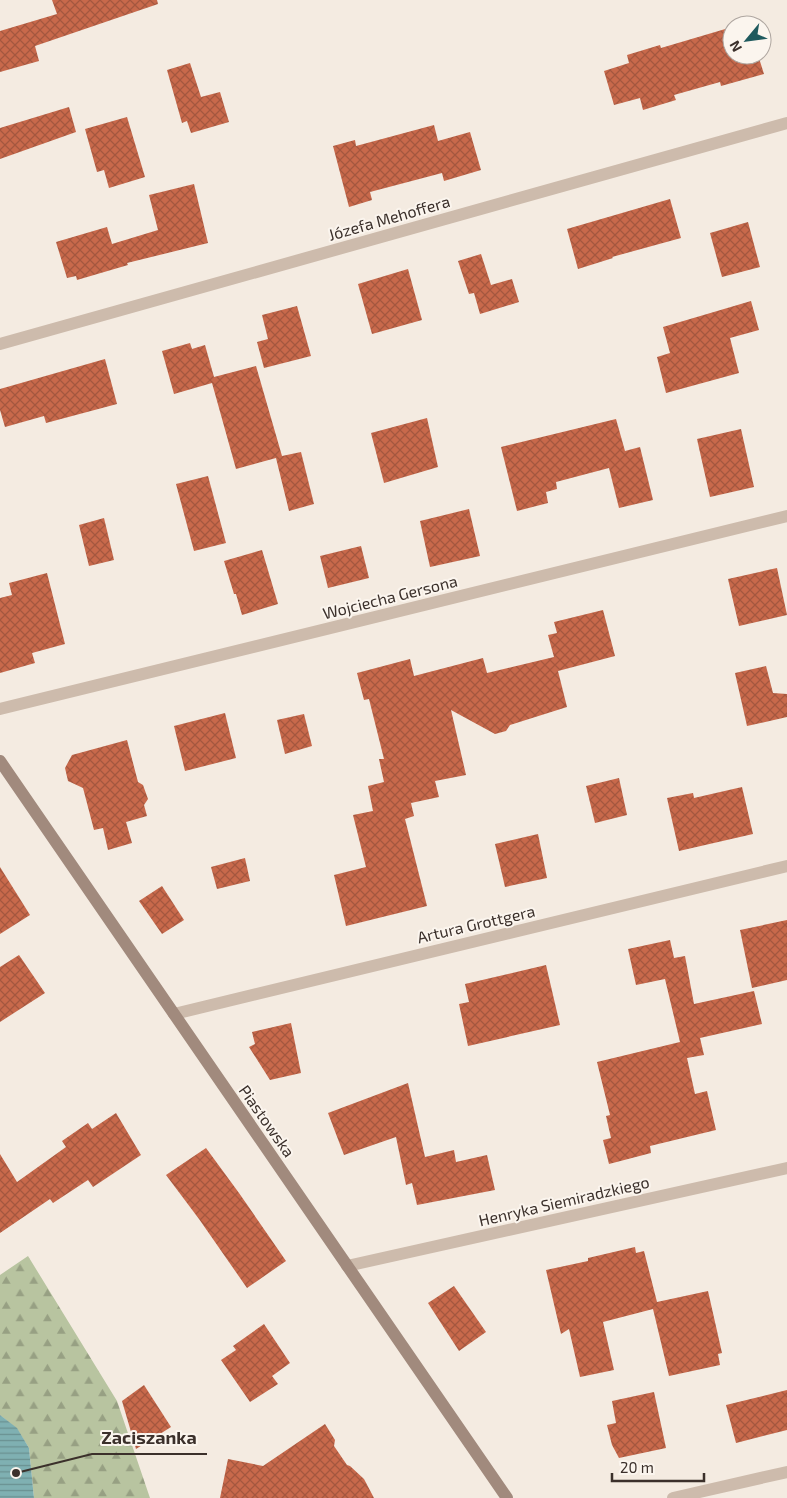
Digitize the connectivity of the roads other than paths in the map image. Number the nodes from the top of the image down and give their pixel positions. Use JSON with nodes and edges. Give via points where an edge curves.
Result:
{"nodes":[{"id":1,"x":787,"y":123,"type":"edge"},
{"id":2,"x":0,"y":344,"type":"edge"},
{"id":3,"x":787,"y":516,"type":"edge"},
{"id":4,"x":0,"y":709,"type":"edge"},
{"id":5,"x":0,"y":761,"type":"edge"},
{"id":6,"x":787,"y":866,"type":"edge"},
{"id":7,"x":174,"y":1014,"type":"junction"},
{"id":8,"x":787,"y":1168,"type":"edge"},
{"id":9,"x":348,"y":1266,"type":"junction"},
{"id":10,"x":787,"y":1472,"type":"edge"},
{"id":11,"x":507,"y":1498,"type":"edge"},
{"id":12,"x":673,"y":1498,"type":"edge"}],
"edges":[{"from":1,"to":2,"type":"street","name":"Józefa Mehoffera"},
{"from":3,"to":4,"type":"street","name":"Wojciecha Gersona"},
{"from":5,"to":7,"type":"street","name":"Piastowska"},
{"from":6,"to":7,"type":"street","name":"Artura Grottgera"},
{"from":7,"to":9,"type":"street","name":"Piastowska"},
{"from":8,"to":9,"type":"street","name":"Henryka Siemiradzkiego"},
{"from":9,"to":11,"type":"street","name":"Piastowska"},
{"from":10,"to":12,"type":"street"}]}
